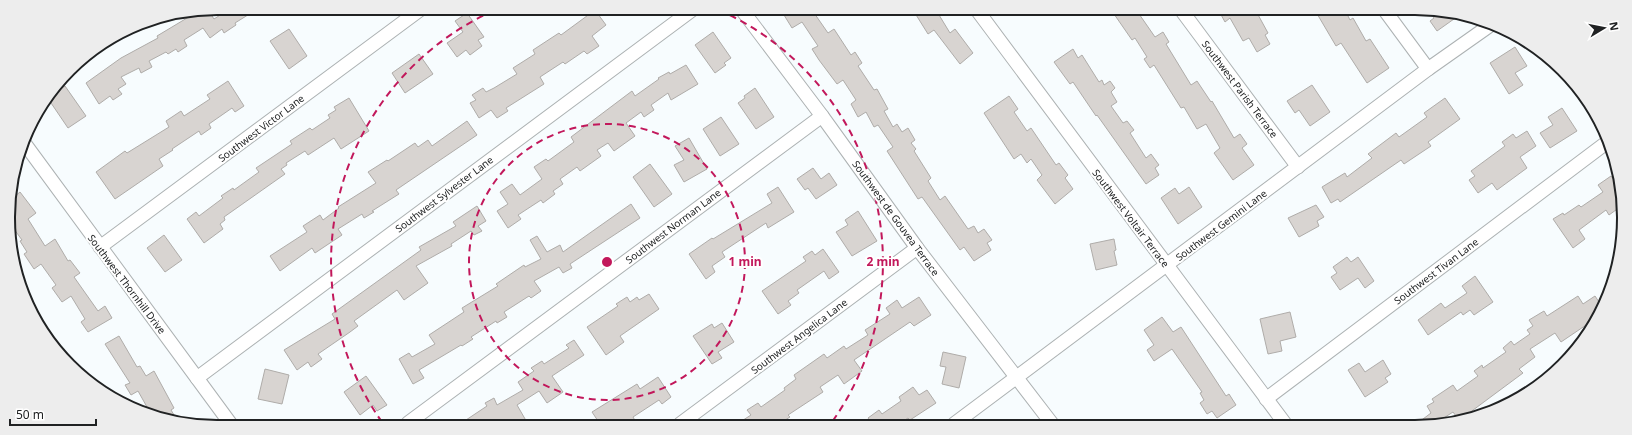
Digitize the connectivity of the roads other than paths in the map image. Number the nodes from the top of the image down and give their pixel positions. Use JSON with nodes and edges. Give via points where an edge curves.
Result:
{"nodes":[{"id":1,"x":414,"y":15,"type":"edge"},
{"id":2,"x":685,"y":15,"type":"edge"},
{"id":3,"x":746,"y":15,"type":"edge"},
{"id":4,"x":981,"y":15,"type":"edge"},
{"id":5,"x":1185,"y":15,"type":"edge"},
{"id":6,"x":1388,"y":15,"type":"edge"},
{"id":7,"x":1486,"y":28,"type":"edge"},
{"id":8,"x":1428,"y":69,"type":"junction"},
{"id":9,"x":822,"y":116,"type":"junction"},
{"id":10,"x":1604,"y":145,"type":"edge"},
{"id":11,"x":28,"y":147,"type":"edge"},
{"id":12,"x":1298,"y":167,"type":"junction"},
{"id":13,"x":100,"y":247,"type":"junction"},
{"id":14,"x":917,"y":248,"type":"junction"},
{"id":15,"x":1167,"y":267,"type":"junction"},
{"id":16,"x":1018,"y":376,"type":"junction"},
{"id":17,"x":197,"y":378,"type":"junction"},
{"id":18,"x":1266,"y":399,"type":"junction"},
{"id":19,"x":228,"y":420,"type":"edge"},
{"id":20,"x":412,"y":420,"type":"edge"},
{"id":21,"x":685,"y":420,"type":"edge"},
{"id":22,"x":959,"y":420,"type":"edge"},
{"id":23,"x":1049,"y":420,"type":"edge"},
{"id":24,"x":1282,"y":420,"type":"edge"}],
"edges":[{"from":1,"to":13,"type":"street","name":"Southwest Victor Lane"},
{"from":2,"to":17,"type":"street","name":"Southwest Sylvester Lane"},
{"from":3,"to":9,"type":"street","name":"Southwest de Gouvea Terrace"},
{"from":4,"to":15,"type":"street","name":"Southwest Voltair Terrace"},
{"from":5,"to":12,"type":"street","name":"Southwest Parish Terrace"},
{"from":6,"to":8,"type":"street"},
{"from":7,"to":8,"type":"street","name":"Southwest Gemini Lane"},
{"from":8,"to":12,"type":"street","name":"Southwest Gemini Lane"},
{"from":9,"to":14,"type":"street","name":"Southwest de Gouvea Terrace"},
{"from":9,"to":20,"type":"street","name":"Southwest Norman Lane"},
{"from":10,"to":18,"type":"street","name":"Southwest Tivan Lane"},
{"from":11,"to":13,"type":"street","name":"Southwest Thornhill Drive"},
{"from":12,"to":15,"type":"street","name":"Southwest Gemini Lane"},
{"from":13,"to":17,"type":"street","name":"Southwest Thornhill Drive"},
{"from":14,"to":16,"type":"street","name":"Southwest de Gouvea Terrace"},
{"from":14,"to":21,"type":"street","name":"Southwest Angelica Lane"},
{"from":15,"to":16,"type":"street","name":"Southwest Gemini Lane"},
{"from":15,"to":18,"type":"street","name":"Southwest Voltair Terrace"},
{"from":16,"to":22,"type":"street","name":"Southwest Gemini Lane"},
{"from":16,"to":23,"type":"street","name":"Southwest de Gouvea Terrace"},
{"from":17,"to":19,"type":"street","name":"Southwest Thornhill Drive"},
{"from":18,"to":24,"type":"street","name":"Southwest Voltair Terrace"}]}
